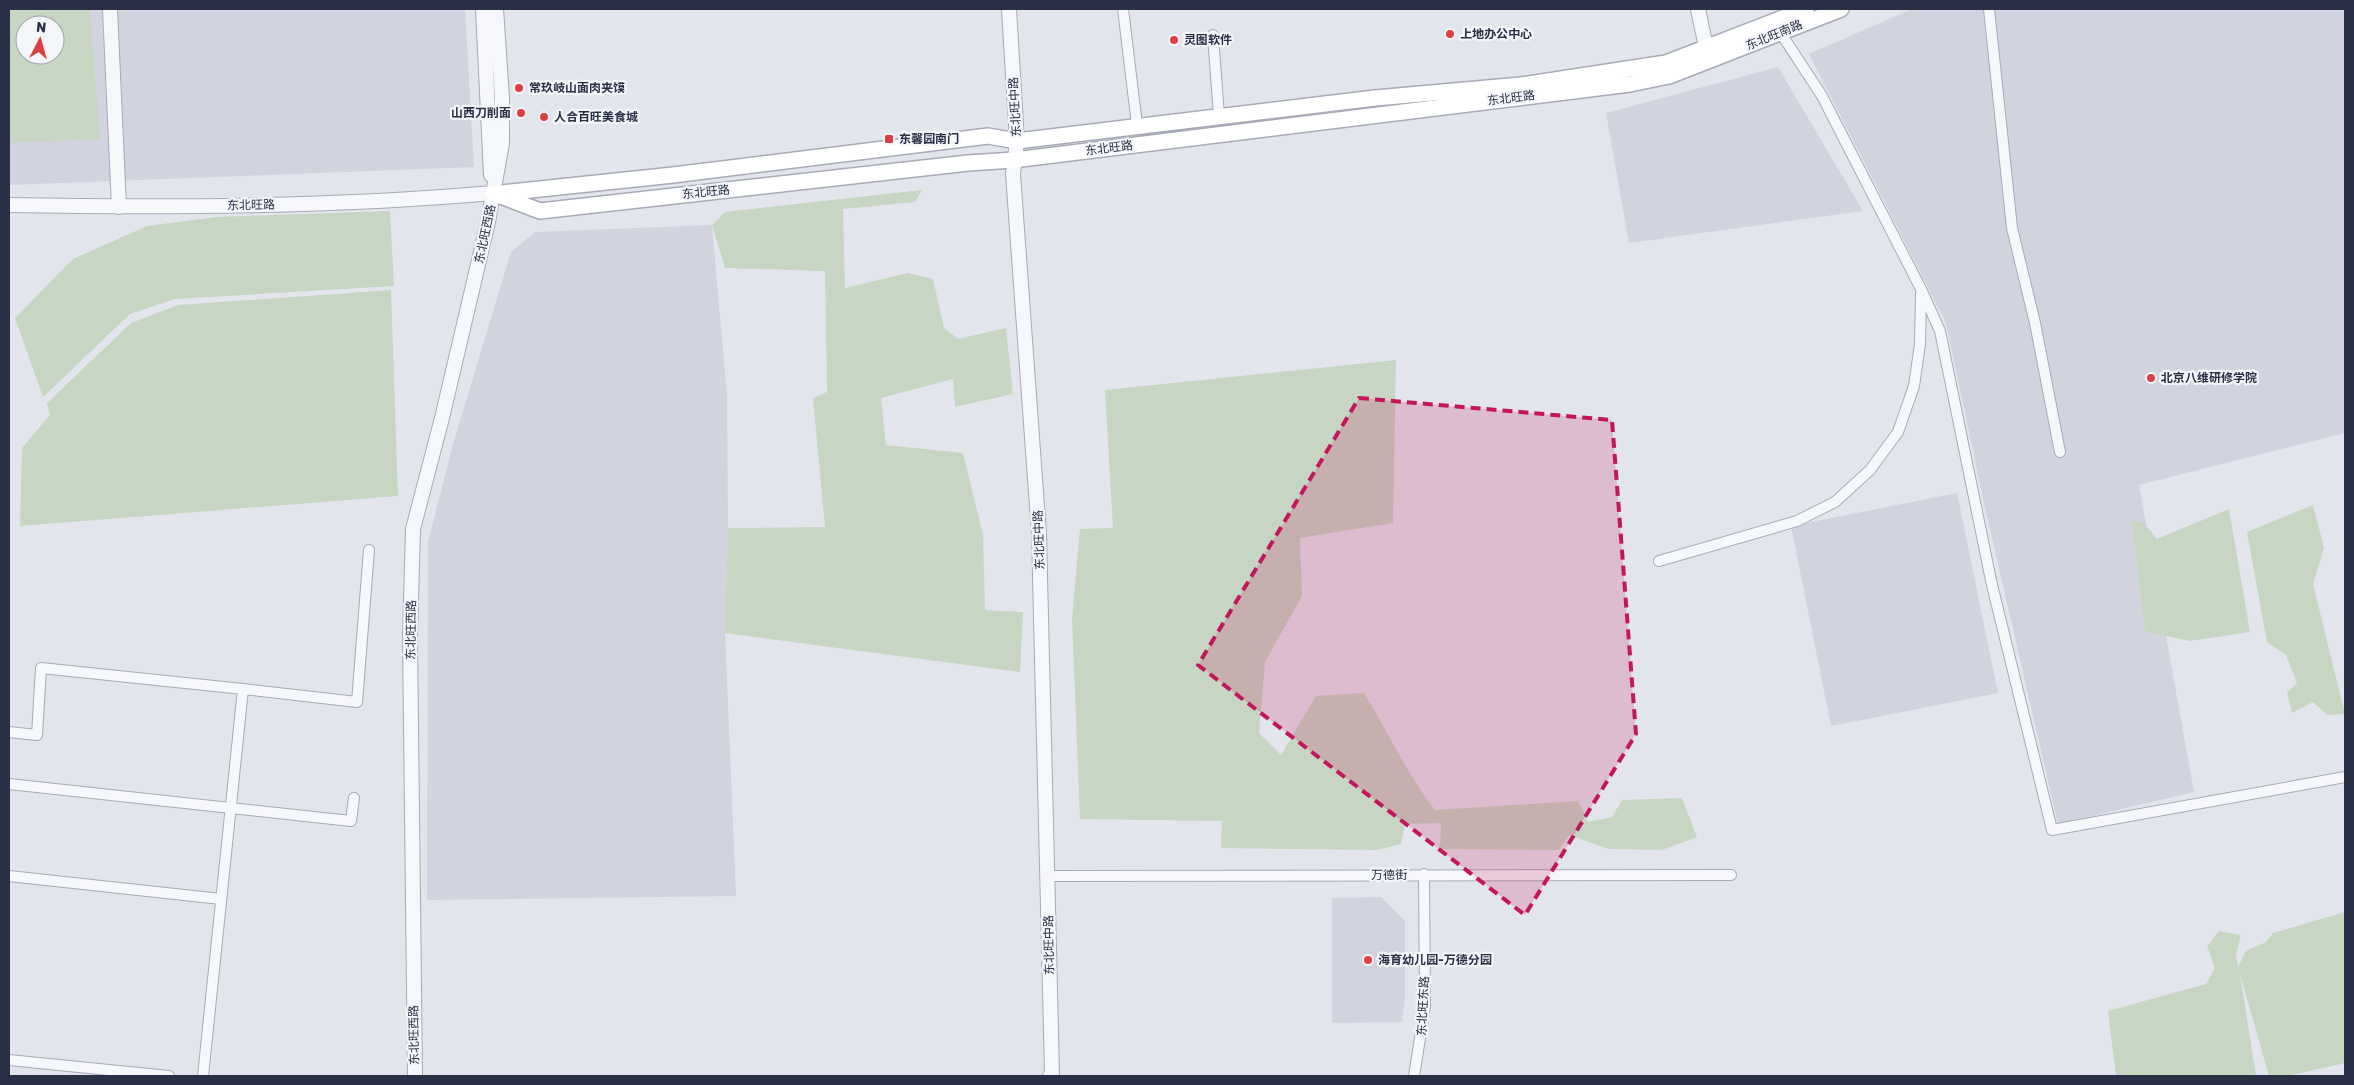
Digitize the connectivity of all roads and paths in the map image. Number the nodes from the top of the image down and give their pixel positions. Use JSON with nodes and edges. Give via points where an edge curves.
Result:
{"nodes":[{"id":1,"x":110,"y":9,"type":"edge"},
{"id":2,"x":482,"y":9,"type":"edge"},
{"id":3,"x":496,"y":9,"type":"edge"},
{"id":4,"x":1009,"y":9,"type":"edge"},
{"id":5,"x":1124,"y":9,"type":"edge"},
{"id":6,"x":1698,"y":9,"type":"edge"},
{"id":7,"x":1806,"y":9,"type":"edge"},
{"id":8,"x":1841,"y":9,"type":"edge"},
{"id":9,"x":1989,"y":9,"type":"edge"},
{"id":10,"x":1780,"y":32,"type":"junction"},
{"id":11,"x":1213,"y":35,"type":"dead end"},
{"id":12,"x":1706,"y":46,"type":"junction"},
{"id":13,"x":1709,"y":61,"type":"junction"},
{"id":14,"x":1219,"y":116,"type":"junction"},
{"id":15,"x":1137,"y":125,"type":"junction"},
{"id":16,"x":1017,"y":141,"type":"junction"},
{"id":17,"x":1014,"y":160,"type":"junction"},
{"id":18,"x":493,"y":193,"type":"junction"},
{"id":19,"x":9,"y":205,"type":"edge"},
{"id":20,"x":119,"y":207,"type":"junction"},
{"id":21,"x":1921,"y":289,"type":"junction"},
{"id":22,"x":2060,"y":452,"type":"dead end"},
{"id":23,"x":369,"y":550,"type":"dead end"},
{"id":24,"x":1659,"y":560,"type":"dead end"},
{"id":25,"x":243,"y":690,"type":"junction"},
{"id":26,"x":9,"y":732,"type":"edge"},
{"id":27,"x":2345,"y":777,"type":"edge"},
{"id":28,"x":9,"y":784,"type":"edge"},
{"id":29,"x":354,"y":798,"type":"dead end"},
{"id":30,"x":230,"y":808,"type":"junction"},
{"id":31,"x":1424,"y":874,"type":"junction"},
{"id":32,"x":1731,"y":875,"type":"dead end"},
{"id":33,"x":9,"y":876,"type":"edge"},
{"id":34,"x":1047,"y":876,"type":"junction"},
{"id":35,"x":221,"y":899,"type":"junction"},
{"id":36,"x":9,"y":1060,"type":"edge"},
{"id":37,"x":70,"y":1072,"type":"edge"},
{"id":38,"x":91,"y":1073,"type":"edge"},
{"id":39,"x":1052,"y":1075,"type":"edge"},
{"id":40,"x":169,"y":1076,"type":"edge"},
{"id":41,"x":203,"y":1076,"type":"edge"},
{"id":42,"x":415,"y":1076,"type":"edge"},
{"id":43,"x":1414,"y":1076,"type":"edge"}],
"edges":[{"from":1,"to":20,"type":"street"},
{"from":2,"to":18,"type":"street","name":"东北旺西路"},
{"from":3,"to":18,"type":"street","name":"东北旺西路","via":[[502,142]]},
{"from":4,"to":16,"type":"street","name":"东北旺中路"},
{"from":5,"to":15,"type":"street"},
{"from":6,"to":12,"type":"street"},
{"from":7,"to":12,"type":"main road","name":"东北旺南路"},
{"from":8,"to":10,"type":"main road","name":"东北旺南路"},
{"from":9,"to":22,"type":"street","via":[[2012,228],[2035,323]]},
{"from":10,"to":13,"type":"main road","name":"东北旺南路"},
{"from":10,"to":21,"type":"street","via":[[1822,96]]},
{"from":11,"to":14,"type":"street"},
{"from":12,"to":13,"type":"street"},
{"from":12,"to":14,"type":"main road","name":"东北旺路","via":[[1666,63],[1521,85]]},
{"from":13,"to":17,"type":"main road","name":"东北旺路","via":[[1670,76],[1630,84]]},
{"from":14,"to":15,"type":"main road","name":"东北旺路"},
{"from":15,"to":16,"type":"main road","name":"东北旺路"},
{"from":16,"to":17,"type":"street","name":"东北旺中路"},
{"from":16,"to":18,"type":"main road","name":"东北旺路","via":[[988,136],[663,176]]},
{"from":17,"to":18,"type":"main road","name":"东北旺路","via":[[540,211]]},
{"from":17,"to":34,"type":"street","name":"东北旺中路","via":[[1038,518]]},
{"from":18,"to":20,"type":"street","name":"东北旺路","via":[[410,201]]},
{"from":18,"to":42,"type":"street","name":"东北旺西路","via":[[442,418],[413,528],[410,647]]},
{"from":19,"to":20,"type":"street","name":"东北旺路"},
{"from":21,"to":24,"type":"street","via":[[1920,344],[1914,386],[1898,432],[1870,470],[1835,502],[1797,521]]},
{"from":21,"to":27,"type":"street","via":[[1940,331],[1992,585],[2052,830]]},
{"from":23,"to":25,"type":"street","via":[[357,702]]},
{"from":25,"to":26,"type":"street","via":[[41,668],[36,735]]},
{"from":25,"to":30,"type":"street"},
{"from":28,"to":30,"type":"street"},
{"from":29,"to":30,"type":"street","via":[[351,821]]},
{"from":30,"to":35,"type":"street"},
{"from":31,"to":32,"type":"street","name":"万德街"},
{"from":31,"to":34,"type":"street","name":"万德街"},
{"from":31,"to":43,"type":"street","name":"东北旺东路","via":[[1425,1007]]},
{"from":33,"to":35,"type":"street"},
{"from":34,"to":39,"type":"street","name":"东北旺中路"},
{"from":35,"to":41,"type":"street"},
{"from":36,"to":37,"type":"street"},
{"from":37,"to":38,"type":"street"},
{"from":38,"to":40,"type":"street"}]}
